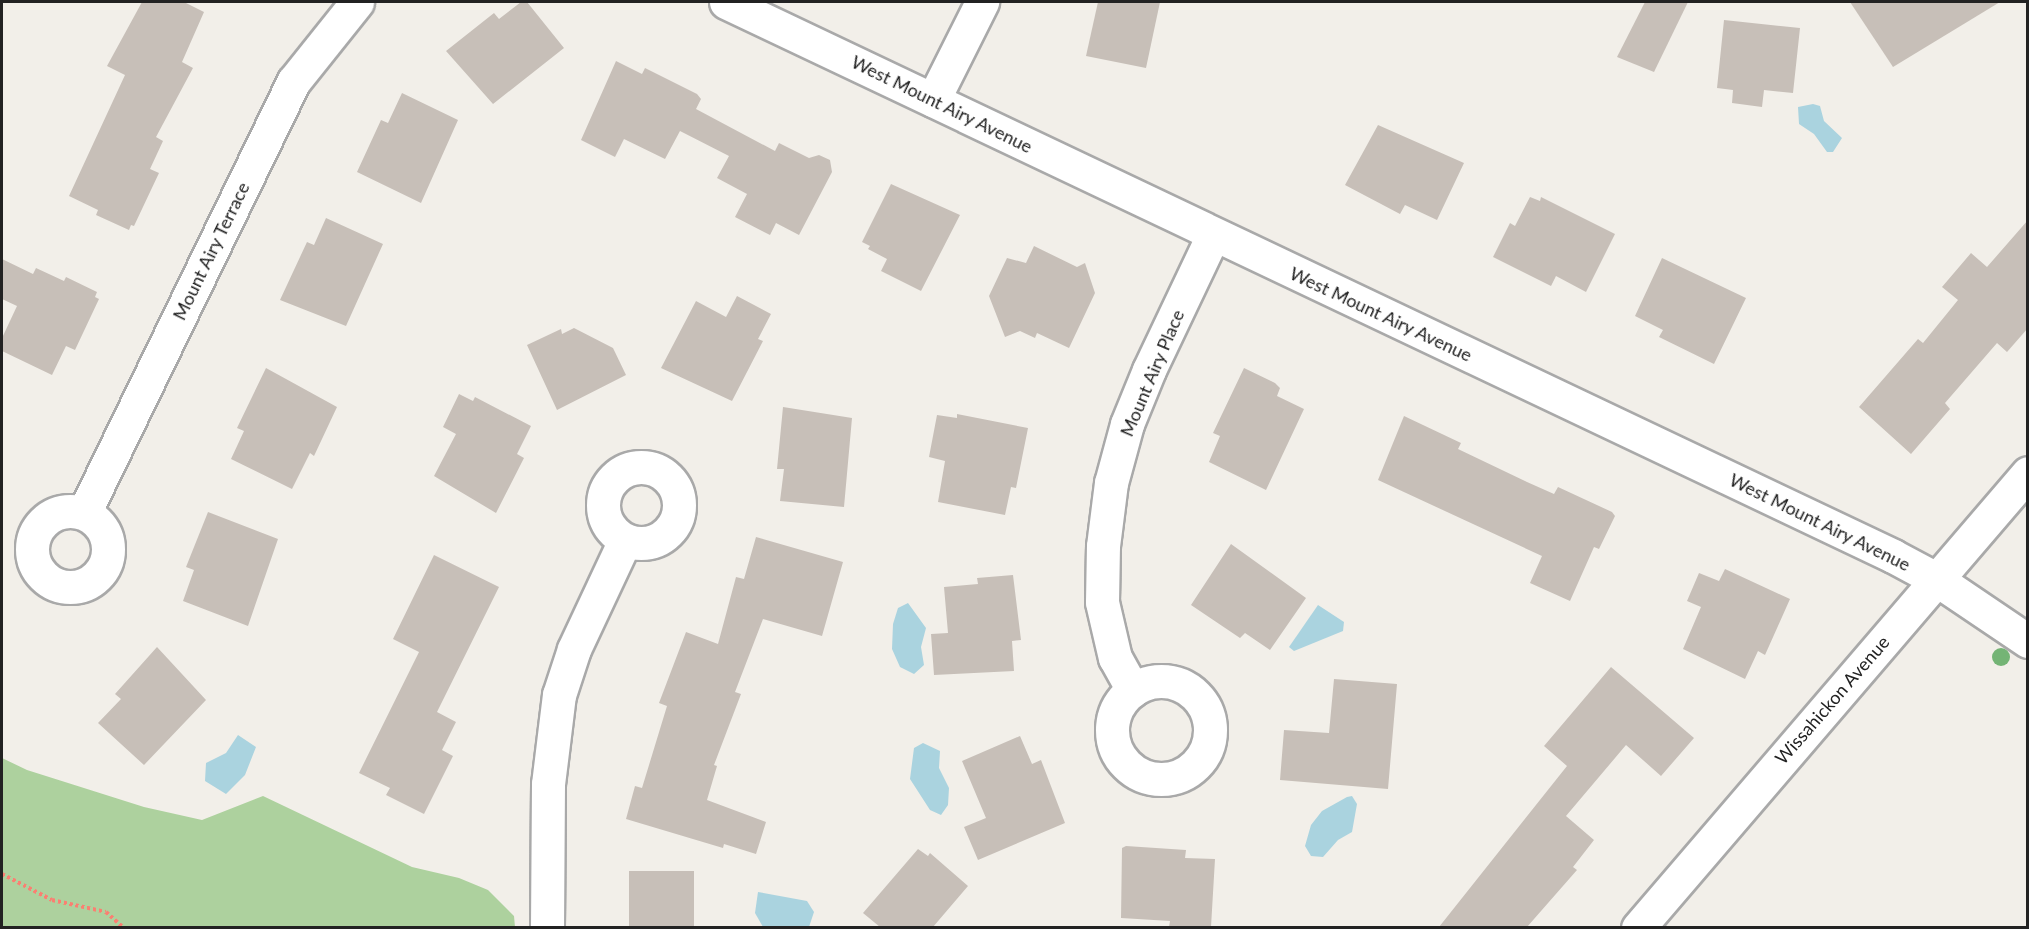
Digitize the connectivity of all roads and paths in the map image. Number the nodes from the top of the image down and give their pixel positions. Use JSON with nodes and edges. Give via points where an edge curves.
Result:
{"nodes":[{"id":1,"x":357,"y":2,"type":"edge"},
{"id":2,"x":726,"y":2,"type":"edge"},
{"id":3,"x":982,"y":2,"type":"edge"},
{"id":4,"x":933,"y":100,"type":"junction"},
{"id":5,"x":1213,"y":235,"type":"junction"},
{"id":6,"x":2028,"y":473,"type":"edge"},
{"id":7,"x":84,"y":513,"type":"dead end"},
{"id":8,"x":625,"y":540,"type":"dead end"},
{"id":9,"x":1936,"y":579,"type":"junction"},
{"id":10,"x":2028,"y":641,"type":"edge"},
{"id":11,"x":1133,"y":690,"type":"dead end"},
{"id":12,"x":2,"y":874,"type":"edge"},
{"id":13,"x":124,"y":927,"type":"edge"},
{"id":14,"x":547,"y":927,"type":"edge"},
{"id":15,"x":1638,"y":927,"type":"edge"}],
"edges":[{"from":1,"to":7,"type":"street","name":"Mount Airy Terrace","via":[[294,81]]},
{"from":2,"to":4,"type":"street","name":"West Mount Airy Avenue"},
{"from":3,"to":4,"type":"street"},
{"from":4,"to":5,"type":"street","name":"West Mount Airy Avenue"},
{"from":5,"to":9,"type":"street","name":"West Mount Airy Avenue"},
{"from":5,"to":11,"type":"street","name":"Mount Airy Place","via":[[1127,424],[1112,483],[1103,546],[1102,602],[1115,658]]},
{"from":6,"to":9,"type":"street","name":"Wissahickon Avenue"},
{"from":8,"to":14,"type":"street","via":[[574,649],[559,695],[548,784]]},
{"from":9,"to":10,"type":"street","name":"West Mount Airy Avenue"},
{"from":9,"to":15,"type":"street","name":"Wissahickon Avenue"},
{"from":12,"to":13,"type":"path","via":[[52,900],[105,912]]}]}
